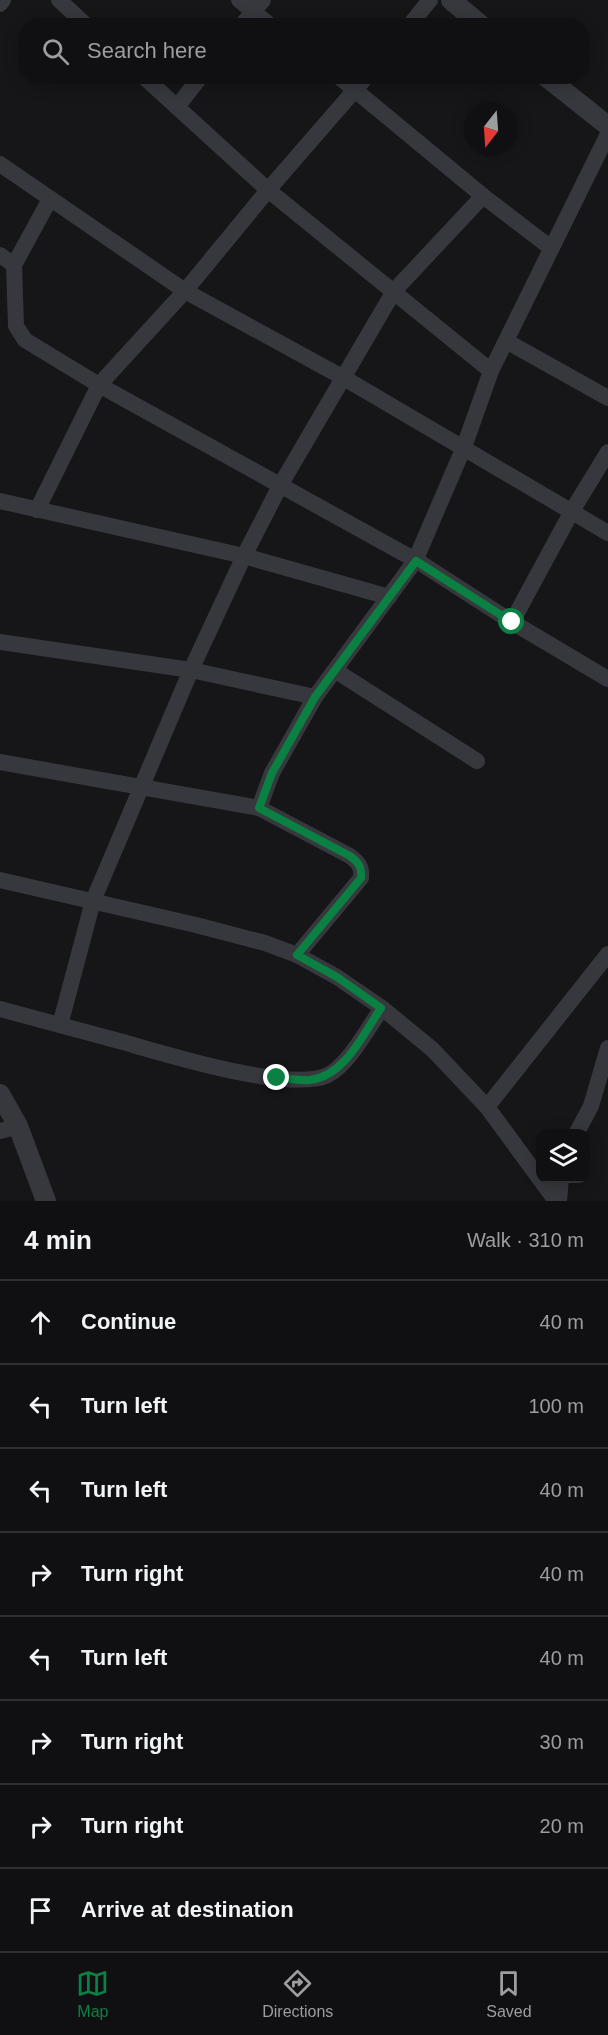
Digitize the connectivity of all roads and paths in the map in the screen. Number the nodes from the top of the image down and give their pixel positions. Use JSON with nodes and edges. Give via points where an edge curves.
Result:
{"nodes":[{"id":1,"x":3,"y":0,"type":"edge"},
{"id":2,"x":59,"y":0,"type":"edge"},
{"id":3,"x":239,"y":0,"type":"edge"},
{"id":4,"x":429,"y":0,"type":"edge"},
{"id":5,"x":451,"y":0,"type":"edge"},
{"id":6,"x":0,"y":4,"type":"edge"},
{"id":7,"x":258,"y":6,"type":"edge"},
{"id":8,"x":78,"y":18,"type":"edge"},
{"id":9,"x":248,"y":18,"type":"edge"},
{"id":10,"x":415,"y":18,"type":"edge"},
{"id":11,"x":472,"y":18,"type":"edge"},
{"id":12,"x":152,"y":84,"type":"edge"},
{"id":13,"x":195,"y":84,"type":"edge"},
{"id":14,"x":348,"y":84,"type":"edge"},
{"id":15,"x":361,"y":84,"type":"edge"},
{"id":16,"x":555,"y":84,"type":"edge"},
{"id":17,"x":356,"y":90,"type":"junction"},
{"id":18,"x":177,"y":108,"type":"junction"},
{"id":19,"x":608,"y":126,"type":"edge"},
{"id":20,"x":608,"y":134,"type":"edge"},
{"id":21,"x":0,"y":164,"type":"edge"},
{"id":22,"x":268,"y":190,"type":"junction"},
{"id":23,"x":483,"y":196,"type":"junction"},
{"id":24,"x":50,"y":199,"type":"junction"},
{"id":25,"x":550,"y":248,"type":"junction"},
{"id":26,"x":0,"y":255,"type":"edge"},
{"id":27,"x":14,"y":265,"type":"junction"},
{"id":28,"x":185,"y":291,"type":"junction"},
{"id":29,"x":394,"y":291,"type":"junction"},
{"id":30,"x":506,"y":341,"type":"junction"},
{"id":31,"x":491,"y":371,"type":"junction"},
{"id":32,"x":344,"y":378,"type":"junction"},
{"id":33,"x":99,"y":385,"type":"junction"},
{"id":34,"x":608,"y":398,"type":"edge"},
{"id":35,"x":464,"y":447,"type":"junction"},
{"id":36,"x":608,"y":452,"type":"edge"},
{"id":37,"x":280,"y":484,"type":"junction"},
{"id":38,"x":0,"y":501,"type":"edge"},
{"id":39,"x":37,"y":510,"type":"junction"},
{"id":40,"x":572,"y":511,"type":"junction"},
{"id":41,"x":608,"y":533,"type":"edge"},
{"id":42,"x":244,"y":556,"type":"junction"},
{"id":43,"x":416,"y":561,"type":"junction"},
{"id":44,"x":389,"y":597,"type":"junction"},
{"id":45,"x":512,"y":622,"type":"junction"},
{"id":46,"x":0,"y":642,"type":"edge"},
{"id":47,"x":191,"y":670,"type":"junction"},
{"id":48,"x":336,"y":671,"type":"junction"},
{"id":49,"x":608,"y":679,"type":"edge"},
{"id":50,"x":315,"y":697,"type":"junction"},
{"id":51,"x":477,"y":761,"type":"dead end"},
{"id":52,"x":0,"y":762,"type":"edge"},
{"id":53,"x":142,"y":786,"type":"junction"},
{"id":54,"x":259,"y":808,"type":"junction"},
{"id":55,"x":0,"y":880,"type":"edge"},
{"id":56,"x":93,"y":902,"type":"junction"},
{"id":57,"x":608,"y":954,"type":"edge"},
{"id":58,"x":297,"y":955,"type":"junction"},
{"id":59,"x":381,"y":1008,"type":"junction"},
{"id":60,"x":0,"y":1009,"type":"edge"},
{"id":61,"x":60,"y":1025,"type":"junction"},
{"id":62,"x":608,"y":1048,"type":"edge"},
{"id":63,"x":0,"y":1094,"type":"edge"},
{"id":64,"x":487,"y":1107,"type":"junction"},
{"id":65,"x":9,"y":1129,"type":"edge"},
{"id":66,"x":579,"y":1129,"type":"edge"},
{"id":67,"x":560,"y":1183,"type":"edge"},
{"id":68,"x":46,"y":1201,"type":"edge"},
{"id":69,"x":557,"y":1201,"type":"edge"}],
"edges":[{"from":1,"to":6,"type":"street"},
{"from":2,"to":8,"type":"street"},
{"from":3,"to":7,"type":"street"},
{"from":4,"to":10,"type":"street"},
{"from":5,"to":11,"type":"street"},
{"from":7,"to":9,"type":"street"},
{"from":12,"to":18,"type":"street"},
{"from":13,"to":18,"type":"street"},
{"from":14,"to":17,"type":"street"},
{"from":15,"to":17,"type":"street"},
{"from":16,"to":19,"type":"street"},
{"from":17,"to":22,"type":"street"},
{"from":17,"to":23,"type":"street"},
{"from":18,"to":22,"type":"street"},
{"from":20,"to":25,"type":"street"},
{"from":21,"to":24,"type":"street"},
{"from":22,"to":28,"type":"street"},
{"from":22,"to":29,"type":"street"},
{"from":23,"to":25,"type":"street"},
{"from":23,"to":29,"type":"street"},
{"from":24,"to":27,"type":"street"},
{"from":24,"to":28,"type":"street"},
{"from":25,"to":30,"type":"street"},
{"from":26,"to":27,"type":"street"},
{"from":27,"to":33,"type":"street","via":[[16,326],[20,334]]},
{"from":28,"to":32,"type":"street"},
{"from":28,"to":33,"type":"street"},
{"from":29,"to":31,"type":"street"},
{"from":29,"to":32,"type":"street"},
{"from":30,"to":31,"type":"street"},
{"from":30,"to":34,"type":"street"},
{"from":31,"to":35,"type":"street"},
{"from":32,"to":35,"type":"street"},
{"from":32,"to":37,"type":"street"},
{"from":33,"to":37,"type":"street"},
{"from":33,"to":39,"type":"street"},
{"from":35,"to":40,"type":"street"},
{"from":35,"to":43,"type":"street"},
{"from":36,"to":40,"type":"street"},
{"from":37,"to":42,"type":"street"},
{"from":37,"to":43,"type":"street"},
{"from":38,"to":39,"type":"street"},
{"from":39,"to":42,"type":"street"},
{"from":40,"to":41,"type":"street"},
{"from":40,"to":45,"type":"street"},
{"from":42,"to":44,"type":"street"},
{"from":42,"to":47,"type":"street"},
{"from":43,"to":44,"type":"street"},
{"from":43,"to":45,"type":"street"},
{"from":44,"to":48,"type":"street"},
{"from":45,"to":49,"type":"street"},
{"from":46,"to":47,"type":"street"},
{"from":47,"to":50,"type":"street"},
{"from":47,"to":53,"type":"street"},
{"from":48,"to":50,"type":"street"},
{"from":48,"to":51,"type":"street"},
{"from":50,"to":54,"type":"street","via":[[272,773]]},
{"from":52,"to":53,"type":"street"},
{"from":53,"to":54,"type":"street"},
{"from":53,"to":56,"type":"street"},
{"from":54,"to":58,"type":"street","via":[[350,856],[362,870],[361,878]]},
{"from":55,"to":56,"type":"street"},
{"from":56,"to":58,"type":"street","via":[[231,934]]},
{"from":56,"to":61,"type":"street"},
{"from":57,"to":64,"type":"street"},
{"from":58,"to":59,"type":"street"},
{"from":59,"to":61,"type":"street","via":[[345,1061],[327,1076],[310,1080],[208,1066]]},
{"from":59,"to":64,"type":"street","via":[[432,1049]]},
{"from":60,"to":61,"type":"street"},
{"from":62,"to":66,"type":"street","via":[[591,1106]]},
{"from":63,"to":65,"type":"street"},
{"from":64,"to":69,"type":"street"},
{"from":65,"to":68,"type":"street"},
{"from":67,"to":69,"type":"street"}]}
